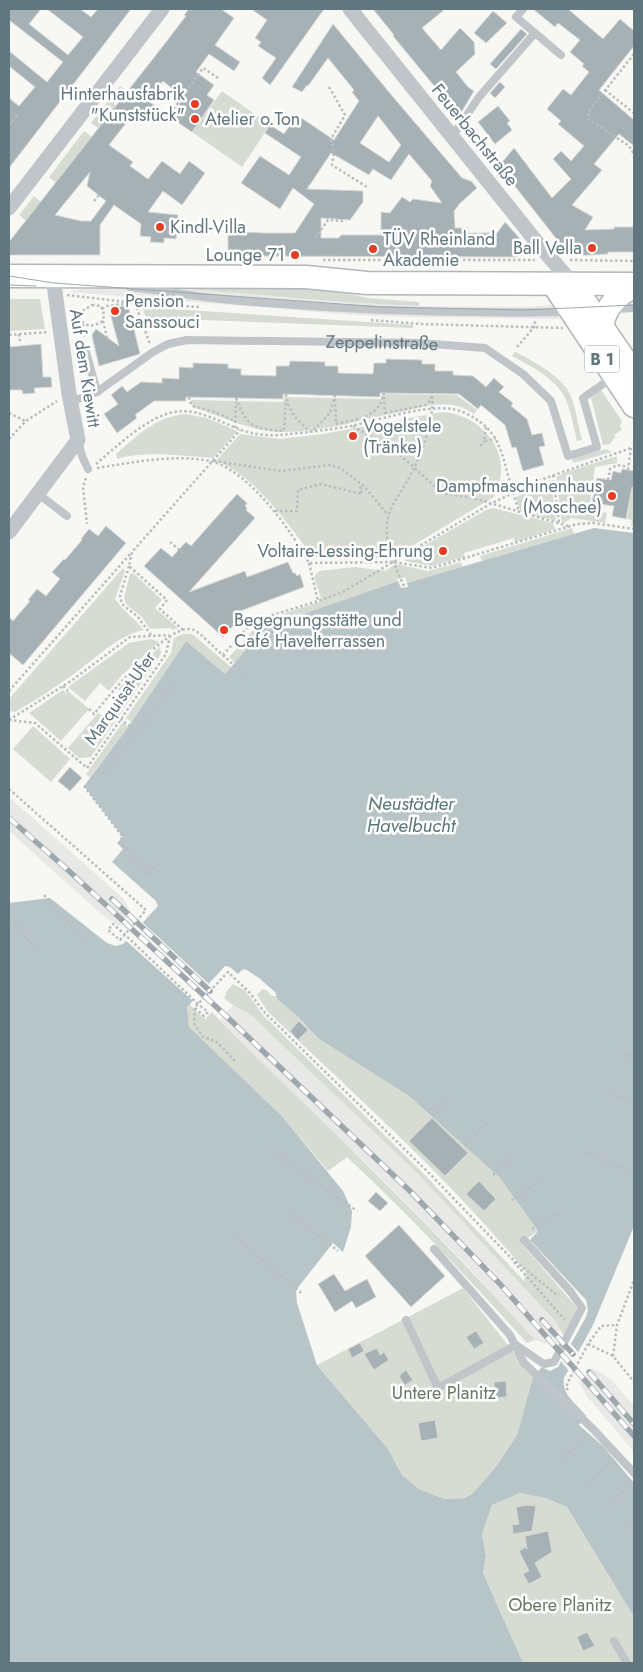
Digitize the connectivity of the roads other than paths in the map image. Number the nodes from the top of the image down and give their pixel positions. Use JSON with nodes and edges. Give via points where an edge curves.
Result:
{"nodes":[{"id":1,"x":162,"y":9,"type":"edge"},
{"id":2,"x":350,"y":9,"type":"edge"},
{"id":3,"x":523,"y":9,"type":"edge"},
{"id":4,"x":535,"y":33,"type":"junction"},
{"id":5,"x":561,"y":55,"type":"dead end"},
{"id":6,"x":452,"y":137,"type":"junction"},
{"id":7,"x":9,"y":208,"type":"edge"},
{"id":8,"x":15,"y":274,"type":"edge"},
{"id":9,"x":53,"y":277,"type":"junction"},
{"id":10,"x":563,"y":284,"type":"junction"},
{"id":11,"x":634,"y":285,"type":"edge"},
{"id":12,"x":634,"y":308,"type":"edge"},
{"id":13,"x":588,"y":317,"type":"junction"},
{"id":14,"x":85,"y":348,"type":"road end"},
{"id":15,"x":624,"y":374,"type":"edge"},
{"id":16,"x":97,"y":392,"type":"junction"},
{"id":17,"x":64,"y":401,"type":"junction"},
{"id":18,"x":634,"y":406,"type":"edge"},
{"id":19,"x":78,"y":440,"type":"junction"},
{"id":20,"x":88,"y":470,"type":"road end"},
{"id":21,"x":37,"y":494,"type":"junction"},
{"id":22,"x":67,"y":516,"type":"dead end"},
{"id":23,"x":9,"y":532,"type":"edge"},
{"id":24,"x":524,"y":1240,"type":"dead end"},
{"id":25,"x":434,"y":1249,"type":"dead end"},
{"id":26,"x":406,"y":1320,"type":"dead end"},
{"id":27,"x":516,"y":1345,"type":"junction"},
{"id":28,"x":634,"y":1473,"type":"edge"},
{"id":29,"x":614,"y":1641,"type":"dead end"},
{"id":30,"x":627,"y":1663,"type":"edge"}],
"edges":[{"from":1,"to":7,"type":"street"},
{"from":2,"to":6,"type":"street","name":"Feuerbachstraße"},
{"from":3,"to":4,"type":"lane","via":[[516,17]]},
{"from":4,"to":5,"type":"lane"},
{"from":4,"to":6,"type":"lane","via":[[479,97]]},
{"from":6,"to":10,"type":"street","name":"Feuerbachstraße","via":[[552,260]]},
{"from":8,"to":9,"type":"main road"},
{"from":9,"to":10,"type":"main road","via":[[306,277],[366,284]]},
{"from":9,"to":13,"type":"lane","via":[[312,306]]},
{"from":9,"to":17,"type":"street","name":"Auf dem Kiewitt"},
{"from":10,"to":11,"type":"main road"},
{"from":10,"to":13,"type":"main road","number":"B 1"},
{"from":11,"to":13,"type":"main road"},
{"from":12,"to":13,"type":"lane"},
{"from":13,"to":15,"type":"main road","number":"B 1"},
{"from":13,"to":15,"type":"main road","number":"B 1"},
{"from":14,"to":16,"type":"lane"},
{"from":15,"to":16,"type":"lane","name":"Zeppelinstraße","via":[[583,398],[598,447],[568,456],[551,401],[523,374],[485,348],[419,343],[187,340],[168,344],[153,352]]},
{"from":15,"to":18,"type":"main road","number":"B 1"},
{"from":16,"to":17,"type":"lane","name":"Zeppelinstraße"},
{"from":17,"to":19,"type":"street","name":"Auf dem Kiewitt"},
{"from":19,"to":20,"type":"lane"},
{"from":19,"to":21,"type":"street","name":"Auf dem Kiewitt"},
{"from":21,"to":22,"type":"lane"},
{"from":21,"to":23,"type":"street","name":"Auf dem Kiewitt"},
{"from":24,"to":27,"type":"lane","via":[[582,1308],[554,1362],[544,1364]]},
{"from":25,"to":27,"type":"lane"},
{"from":26,"to":27,"type":"lane","via":[[438,1388]]},
{"from":27,"to":28,"type":"lane","via":[[524,1363]]},
{"from":29,"to":30,"type":"lane"}]}
